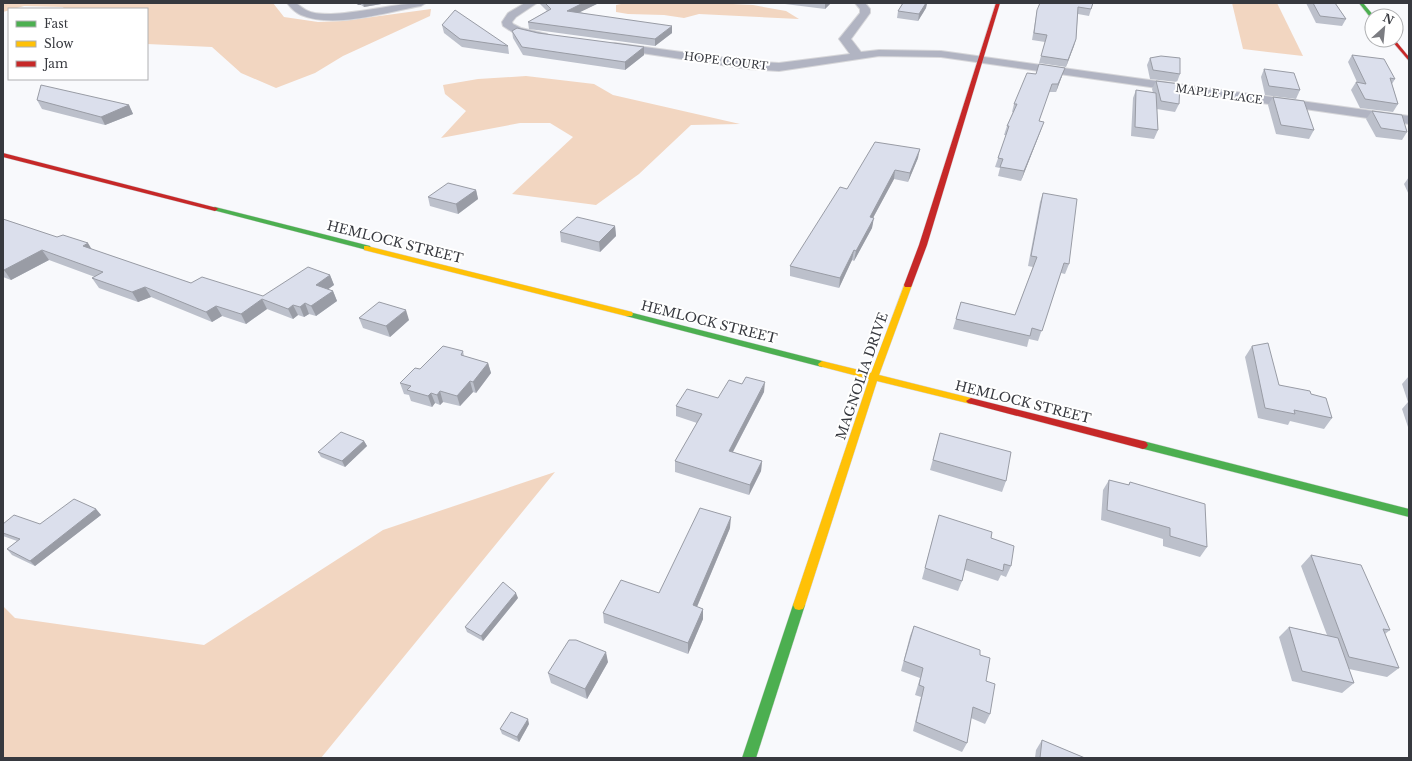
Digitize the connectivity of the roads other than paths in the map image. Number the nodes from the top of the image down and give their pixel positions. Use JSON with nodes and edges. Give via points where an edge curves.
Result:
{"nodes":[{"id":1,"x":292,"y":3,"type":"edge"},
{"id":2,"x":421,"y":3,"type":"edge"},
{"id":3,"x":532,"y":3,"type":"edge"},
{"id":4,"x":860,"y":3,"type":"edge"},
{"id":5,"x":998,"y":3,"type":"edge"},
{"id":6,"x":554,"y":38,"type":"edge"},
{"id":7,"x":601,"y":44,"type":"edge"},
{"id":8,"x":1399,"y":48,"type":"edge"},
{"id":9,"x":858,"y":56,"type":"junction"},
{"id":10,"x":1409,"y":60,"type":"edge"},
{"id":11,"x":981,"y":61,"type":"junction"},
{"id":12,"x":1409,"y":120,"type":"edge"},
{"id":13,"x":3,"y":155,"type":"edge"},
{"id":14,"x":874,"y":377,"type":"junction"},
{"id":15,"x":1409,"y":514,"type":"edge"},
{"id":16,"x":749,"y":758,"type":"edge"}],
"edges":[{"from":1,"to":2,"type":"street","via":[[303,12],[323,17]]},
{"from":3,"to":6,"type":"street","via":[[512,15],[507,22],[508,26],[518,31]]},
{"from":4,"to":9,"type":"street","via":[[865,13],[845,39]]},
{"from":5,"to":11,"type":"street","name":"MAGNOLIA DRIVE"},
{"from":7,"to":9,"type":"street","name":"HOPE COURT","via":[[764,66],[790,66]]},
{"from":8,"to":10,"type":"street"},
{"from":9,"to":11,"type":"street","name":"HOPE COURT","via":[[878,53],[941,54]]},
{"from":11,"to":12,"type":"street","name":"MAPLE PLACE"},
{"from":11,"to":14,"type":"street","name":"MAGNOLIA DRIVE","via":[[923,245]]},
{"from":13,"to":14,"type":"street","name":"HEMLOCK STREET"},
{"from":14,"to":15,"type":"street","name":"HEMLOCK STREET"},
{"from":14,"to":16,"type":"street","name":"MAGNOLIA DRIVE"}]}
